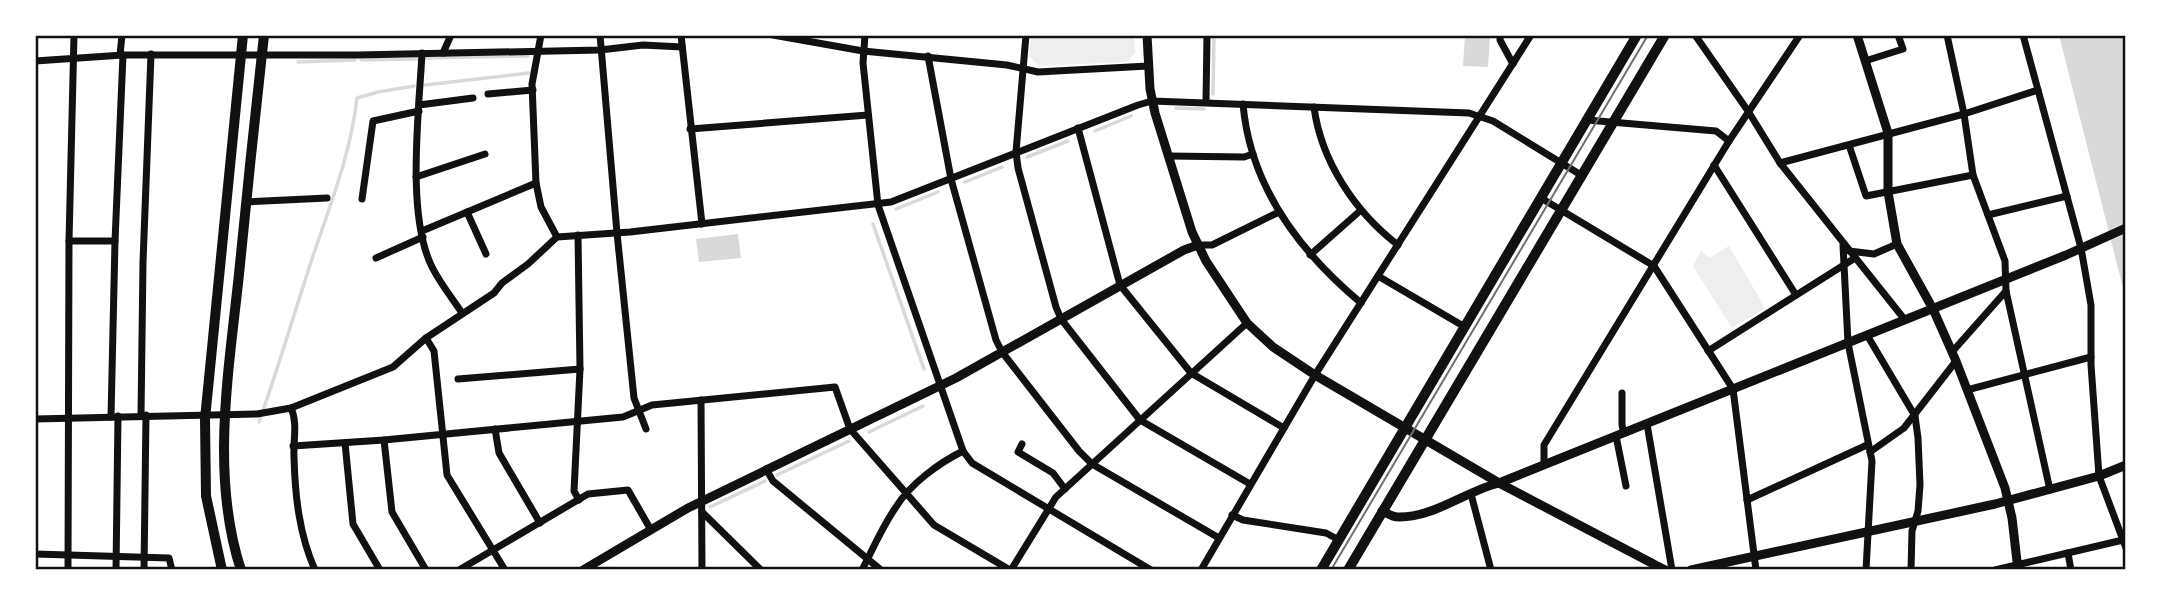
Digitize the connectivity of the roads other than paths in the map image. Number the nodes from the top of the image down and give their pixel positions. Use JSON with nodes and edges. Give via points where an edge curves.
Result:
{"nodes":[{"id":1,"x":74,"y":35,"type":"edge"},
{"id":2,"x":122,"y":35,"type":"edge"},
{"id":3,"x":243,"y":35,"type":"edge"},
{"id":4,"x":264,"y":35,"type":"edge"},
{"id":5,"x":452,"y":35,"type":"edge"},
{"id":6,"x":541,"y":35,"type":"edge"},
{"id":7,"x":600,"y":35,"type":"edge"},
{"id":8,"x":681,"y":35,"type":"edge"},
{"id":9,"x":773,"y":35,"type":"edge"},
{"id":10,"x":864,"y":35,"type":"edge"},
{"id":11,"x":1026,"y":35,"type":"edge"},
{"id":12,"x":1147,"y":35,"type":"edge"},
{"id":13,"x":1207,"y":35,"type":"edge"},
{"id":14,"x":1500,"y":35,"type":"edge"},
{"id":15,"x":1531,"y":35,"type":"edge"},
{"id":16,"x":1637,"y":35,"type":"edge"},
{"id":17,"x":1665,"y":35,"type":"edge"},
{"id":18,"x":1695,"y":35,"type":"edge"},
{"id":19,"x":1800,"y":35,"type":"edge"},
{"id":20,"x":1857,"y":35,"type":"edge"},
{"id":21,"x":1898,"y":35,"type":"edge"},
{"id":22,"x":1947,"y":35,"type":"edge"},
{"id":23,"x":2023,"y":35,"type":"edge"},
{"id":24,"x":682,"y":47,"type":"junction"},
{"id":25,"x":600,"y":50,"type":"junction"},
{"id":26,"x":863,"y":51,"type":"junction"},
{"id":27,"x":538,"y":52,"type":"junction"},
{"id":28,"x":422,"y":53,"type":"junction"},
{"id":29,"x":443,"y":53,"type":"junction"},
{"id":30,"x":151,"y":54,"type":"junction"},
{"id":31,"x":241,"y":54,"type":"junction"},
{"id":32,"x":121,"y":55,"type":"junction"},
{"id":33,"x":262,"y":55,"type":"junction"},
{"id":34,"x":928,"y":56,"type":"junction"},
{"id":35,"x":73,"y":59,"type":"junction"},
{"id":36,"x":35,"y":61,"type":"edge"},
{"id":37,"x":1865,"y":61,"type":"junction"},
{"id":38,"x":1513,"y":64,"type":"junction"},
{"id":39,"x":1148,"y":66,"type":"junction"},
{"id":40,"x":1022,"y":70,"type":"junction"},
{"id":41,"x":533,"y":90,"type":"junction"},
{"id":42,"x":2038,"y":90,"type":"junction"},
{"id":43,"x":488,"y":94,"type":"dead end"},
{"id":44,"x":472,"y":98,"type":"dead end"},
{"id":45,"x":1152,"y":101,"type":"junction"},
{"id":46,"x":1206,"y":102,"type":"junction"},
{"id":47,"x":1243,"y":104,"type":"junction"},
{"id":48,"x":1314,"y":107,"type":"junction"},
{"id":49,"x":419,"y":108,"type":"junction"},
{"id":50,"x":1748,"y":111,"type":"junction"},
{"id":51,"x":1964,"y":114,"type":"junction"},
{"id":52,"x":868,"y":115,"type":"junction"},
{"id":53,"x":1480,"y":116,"type":"junction"},
{"id":54,"x":1587,"y":120,"type":"junction"},
{"id":55,"x":1612,"y":123,"type":"junction"},
{"id":56,"x":1078,"y":128,"type":"junction"},
{"id":57,"x":690,"y":129,"type":"junction"},
{"id":58,"x":1888,"y":134,"type":"junction"},
{"id":59,"x":1729,"y":141,"type":"junction"},
{"id":60,"x":1849,"y":145,"type":"junction"},
{"id":61,"x":1016,"y":152,"type":"junction"},
{"id":62,"x":485,"y":154,"type":"dead end"},
{"id":63,"x":1253,"y":154,"type":"junction"},
{"id":64,"x":1169,"y":156,"type":"junction"},
{"id":65,"x":1780,"y":163,"type":"junction"},
{"id":66,"x":1562,"y":164,"type":"junction"},
{"id":67,"x":1714,"y":165,"type":"junction"},
{"id":68,"x":1581,"y":175,"type":"junction"},
{"id":69,"x":1973,"y":175,"type":"junction"},
{"id":70,"x":416,"y":177,"type":"junction"},
{"id":71,"x":951,"y":179,"type":"junction"},
{"id":72,"x":537,"y":183,"type":"junction"},
{"id":73,"x":1888,"y":192,"type":"junction"},
{"id":74,"x":2067,"y":196,"type":"junction"},
{"id":75,"x":327,"y":198,"type":"dead end"},
{"id":76,"x":1541,"y":198,"type":"junction"},
{"id":77,"x":362,"y":199,"type":"dead end"},
{"id":78,"x":246,"y":202,"type":"junction"},
{"id":79,"x":878,"y":205,"type":"junction"},
{"id":80,"x":1560,"y":209,"type":"junction"},
{"id":81,"x":1362,"y":210,"type":"junction"},
{"id":82,"x":467,"y":212,"type":"junction"},
{"id":83,"x":1279,"y":212,"type":"junction"},
{"id":84,"x":1989,"y":215,"type":"junction"},
{"id":85,"x":702,"y":224,"type":"junction"},
{"id":86,"x":2126,"y":228,"type":"edge"},
{"id":87,"x":617,"y":233,"type":"junction"},
{"id":88,"x":422,"y":234,"type":"junction"},
{"id":89,"x":578,"y":235,"type":"junction"},
{"id":90,"x":556,"y":237,"type":"junction"},
{"id":91,"x":69,"y":241,"type":"junction"},
{"id":92,"x":115,"y":241,"type":"junction"},
{"id":93,"x":1842,"y":242,"type":"junction"},
{"id":94,"x":1897,"y":244,"type":"junction"},
{"id":95,"x":1198,"y":245,"type":"junction"},
{"id":96,"x":1398,"y":245,"type":"junction"},
{"id":97,"x":2081,"y":248,"type":"junction"},
{"id":98,"x":1849,"y":251,"type":"junction"},
{"id":99,"x":485,"y":254,"type":"dead end"},
{"id":100,"x":1874,"y":254,"type":"junction"},
{"id":101,"x":1310,"y":255,"type":"junction"},
{"id":102,"x":376,"y":258,"type":"dead end"},
{"id":103,"x":1855,"y":258,"type":"junction"},
{"id":104,"x":1844,"y":265,"type":"junction"},
{"id":105,"x":1654,"y":266,"type":"junction"},
{"id":106,"x":1865,"y":269,"type":"junction"},
{"id":107,"x":1378,"y":276,"type":"junction"},
{"id":108,"x":2006,"y":279,"type":"junction"},
{"id":109,"x":1120,"y":285,"type":"junction"},
{"id":110,"x":2006,"y":291,"type":"junction"},
{"id":111,"x":1796,"y":295,"type":"junction"},
{"id":112,"x":1361,"y":303,"type":"junction"},
{"id":113,"x":1933,"y":309,"type":"junction"},
{"id":114,"x":462,"y":313,"type":"junction"},
{"id":115,"x":1061,"y":319,"type":"junction"},
{"id":116,"x":1905,"y":320,"type":"junction"},
{"id":117,"x":1247,"y":323,"type":"junction"},
{"id":118,"x":1465,"y":327,"type":"junction"},
{"id":119,"x":1867,"y":335,"type":"junction"},
{"id":120,"x":426,"y":338,"type":"junction"},
{"id":121,"x":1848,"y":343,"type":"junction"},
{"id":122,"x":1708,"y":351,"type":"junction"},
{"id":123,"x":1002,"y":352,"type":"junction"},
{"id":124,"x":1954,"y":357,"type":"junction"},
{"id":125,"x":2091,"y":357,"type":"junction"},
{"id":126,"x":580,"y":369,"type":"junction"},
{"id":127,"x":1191,"y":373,"type":"junction"},
{"id":128,"x":2025,"y":374,"type":"junction"},
{"id":129,"x":1315,"y":375,"type":"junction"},
{"id":130,"x":458,"y":379,"type":"dead end"},
{"id":131,"x":941,"y":386,"type":"junction"},
{"id":132,"x":1732,"y":389,"type":"junction"},
{"id":133,"x":1967,"y":390,"type":"junction"},
{"id":134,"x":1622,"y":393,"type":"dead end"},
{"id":135,"x":701,"y":400,"type":"junction"},
{"id":136,"x":291,"y":408,"type":"junction"},
{"id":137,"x":638,"y":410,"type":"junction"},
{"id":138,"x":205,"y":414,"type":"junction"},
{"id":139,"x":227,"y":414,"type":"junction"},
{"id":140,"x":143,"y":415,"type":"junction"},
{"id":141,"x":69,"y":416,"type":"junction"},
{"id":142,"x":114,"y":416,"type":"junction"},
{"id":143,"x":1915,"y":416,"type":"junction"},
{"id":144,"x":35,"y":419,"type":"edge"},
{"id":145,"x":1140,"y":420,"type":"junction"},
{"id":146,"x":578,"y":422,"type":"junction"},
{"id":147,"x":1647,"y":424,"type":"junction"},
{"id":148,"x":1284,"y":428,"type":"junction"},
{"id":149,"x":1405,"y":428,"type":"junction"},
{"id":150,"x":495,"y":429,"type":"junction"},
{"id":151,"x":646,"y":429,"type":"dead end"},
{"id":152,"x":850,"y":429,"type":"junction"},
{"id":153,"x":443,"y":434,"type":"junction"},
{"id":154,"x":1620,"y":434,"type":"junction"},
{"id":155,"x":384,"y":440,"type":"junction"},
{"id":156,"x":1425,"y":440,"type":"junction"},
{"id":157,"x":345,"y":443,"type":"junction"},
{"id":158,"x":1022,"y":444,"type":"dead end"},
{"id":159,"x":293,"y":446,"type":"junction"},
{"id":160,"x":1868,"y":448,"type":"junction"},
{"id":161,"x":963,"y":451,"type":"junction"},
{"id":162,"x":1092,"y":464,"type":"junction"},
{"id":163,"x":1544,"y":464,"type":"junction"},
{"id":164,"x":2126,"y":465,"type":"edge"},
{"id":165,"x":766,"y":469,"type":"junction"},
{"id":166,"x":2099,"y":475,"type":"junction"},
{"id":167,"x":1250,"y":484,"type":"junction"},
{"id":168,"x":1499,"y":484,"type":"junction"},
{"id":169,"x":1626,"y":486,"type":"dead end"},
{"id":170,"x":1065,"y":489,"type":"junction"},
{"id":171,"x":2050,"y":490,"type":"junction"},
{"id":172,"x":907,"y":494,"type":"junction"},
{"id":173,"x":1471,"y":495,"type":"junction"},
{"id":174,"x":579,"y":500,"type":"junction"},
{"id":175,"x":1747,"y":500,"type":"junction"},
{"id":176,"x":702,"y":501,"type":"junction"},
{"id":177,"x":2009,"y":501,"type":"junction"},
{"id":178,"x":1047,"y":508,"type":"junction"},
{"id":179,"x":1382,"y":511,"type":"junction"},
{"id":180,"x":702,"y":512,"type":"junction"},
{"id":181,"x":1232,"y":515,"type":"junction"},
{"id":182,"x":1916,"y":520,"type":"junction"},
{"id":183,"x":540,"y":523,"type":"junction"},
{"id":184,"x":651,"y":530,"type":"junction"},
{"id":185,"x":1868,"y":533,"type":"junction"},
{"id":186,"x":1219,"y":538,"type":"junction"},
{"id":187,"x":1339,"y":541,"type":"junction"},
{"id":188,"x":2125,"y":544,"type":"edge"},
{"id":189,"x":493,"y":550,"type":"junction"},
{"id":190,"x":2068,"y":553,"type":"junction"},
{"id":191,"x":35,"y":554,"type":"edge"},
{"id":192,"x":68,"y":555,"type":"junction"},
{"id":193,"x":1755,"y":556,"type":"junction"},
{"id":194,"x":116,"y":557,"type":"junction"},
{"id":195,"x":144,"y":558,"type":"junction"},
{"id":196,"x":868,"y":559,"type":"junction"},
{"id":197,"x":2017,"y":567,"type":"edge"},
{"id":198,"x":68,"y":570,"type":"edge"},
{"id":199,"x":116,"y":570,"type":"edge"},
{"id":200,"x":144,"y":570,"type":"edge"},
{"id":201,"x":172,"y":570,"type":"edge"},
{"id":202,"x":222,"y":570,"type":"edge"},
{"id":203,"x":241,"y":570,"type":"edge"},
{"id":204,"x":315,"y":570,"type":"edge"},
{"id":205,"x":380,"y":570,"type":"edge"},
{"id":206,"x":426,"y":570,"type":"edge"},
{"id":207,"x":459,"y":570,"type":"edge"},
{"id":208,"x":505,"y":570,"type":"edge"},
{"id":209,"x":583,"y":570,"type":"edge"},
{"id":210,"x":702,"y":570,"type":"edge"},
{"id":211,"x":761,"y":570,"type":"edge"},
{"id":212,"x":862,"y":570,"type":"edge"},
{"id":213,"x":881,"y":570,"type":"edge"},
{"id":214,"x":1010,"y":570,"type":"edge"},
{"id":215,"x":1151,"y":570,"type":"edge"},
{"id":216,"x":1200,"y":570,"type":"edge"},
{"id":217,"x":1321,"y":570,"type":"edge"},
{"id":218,"x":1348,"y":570,"type":"edge"},
{"id":219,"x":1491,"y":570,"type":"edge"},
{"id":220,"x":1665,"y":570,"type":"edge"},
{"id":221,"x":1672,"y":570,"type":"edge"},
{"id":222,"x":1691,"y":570,"type":"edge"},
{"id":223,"x":1756,"y":570,"type":"edge"},
{"id":224,"x":1866,"y":570,"type":"edge"},
{"id":225,"x":1910,"y":570,"type":"edge"},
{"id":226,"x":1995,"y":570,"type":"edge"},
{"id":227,"x":2071,"y":570,"type":"edge"}],
"edges":[{"from":1,"to":35,"type":"street"},
{"from":2,"to":32,"type":"street"},
{"from":3,"to":31,"type":"main road"},
{"from":4,"to":33,"type":"main road"},
{"from":5,"to":29,"type":"street"},
{"from":6,"to":27,"type":"street"},
{"from":7,"to":25,"type":"street"},
{"from":8,"to":24,"type":"street"},
{"from":9,"to":26,"type":"street"},
{"from":10,"to":26,"type":"street"},
{"from":11,"to":40,"type":"street"},
{"from":12,"to":39,"type":"street"},
{"from":13,"to":46,"type":"street"},
{"from":14,"to":38,"type":"street"},
{"from":15,"to":38,"type":"street"},
{"from":16,"to":54,"type":"main road"},
{"from":17,"to":55,"type":"main road"},
{"from":18,"to":50,"type":"street"},
{"from":19,"to":50,"type":"street"},
{"from":20,"to":37,"type":"street"},
{"from":21,"to":37,"type":"street","via":[[1903,49]]},
{"from":22,"to":51,"type":"street"},
{"from":23,"to":42,"type":"street"},
{"from":24,"to":25,"type":"street","via":[[643,44]]},
{"from":24,"to":57,"type":"street"},
{"from":25,"to":27,"type":"street"},
{"from":25,"to":87,"type":"street"},
{"from":26,"to":34,"type":"street"},
{"from":26,"to":52,"type":"street"},
{"from":27,"to":29,"type":"street"},
{"from":27,"to":41,"type":"street"},
{"from":28,"to":29,"type":"street"},
{"from":28,"to":33,"type":"street"},
{"from":28,"to":49,"type":"street"},
{"from":30,"to":31,"type":"street"},
{"from":30,"to":32,"type":"street"},
{"from":30,"to":140,"type":"street"},
{"from":31,"to":33,"type":"street"},
{"from":31,"to":138,"type":"main road"},
{"from":32,"to":35,"type":"street"},
{"from":32,"to":92,"type":"street"},
{"from":33,"to":78,"type":"main road"},
{"from":34,"to":40,"type":"street"},
{"from":34,"to":71,"type":"street"},
{"from":35,"to":36,"type":"street"},
{"from":35,"to":91,"type":"street"},
{"from":37,"to":58,"type":"street"},
{"from":38,"to":53,"type":"street"},
{"from":39,"to":40,"type":"street"},
{"from":39,"to":45,"type":"street"},
{"from":40,"to":61,"type":"street"},
{"from":41,"to":43,"type":"street"},
{"from":41,"to":72,"type":"street"},
{"from":42,"to":51,"type":"street"},
{"from":42,"to":74,"type":"street"},
{"from":44,"to":49,"type":"street"},
{"from":45,"to":46,"type":"street"},
{"from":45,"to":56,"type":"street"},
{"from":45,"to":64,"type":"street"},
{"from":46,"to":47,"type":"street"},
{"from":47,"to":48,"type":"street"},
{"from":47,"to":63,"type":"street"},
{"from":48,"to":53,"type":"street"},
{"from":48,"to":81,"type":"street","via":[[1324,148]]},
{"from":49,"to":70,"type":"street"},
{"from":49,"to":77,"type":"street","via":[[373,121]]},
{"from":50,"to":59,"type":"street"},
{"from":50,"to":65,"type":"street"},
{"from":51,"to":58,"type":"street"},
{"from":51,"to":69,"type":"street"},
{"from":52,"to":57,"type":"street"},
{"from":52,"to":79,"type":"street"},
{"from":53,"to":66,"type":"street"},
{"from":53,"to":96,"type":"street"},
{"from":54,"to":55,"type":"street"},
{"from":54,"to":66,"type":"main road"},
{"from":55,"to":59,"type":"street","via":[[1716,131]]},
{"from":55,"to":68,"type":"main road"},
{"from":56,"to":61,"type":"street"},
{"from":56,"to":109,"type":"street"},
{"from":57,"to":85,"type":"street"},
{"from":58,"to":60,"type":"street"},
{"from":58,"to":73,"type":"street"},
{"from":59,"to":67,"type":"street"},
{"from":60,"to":65,"type":"street"},
{"from":60,"to":73,"type":"street","via":[[1866,196]]},
{"from":61,"to":71,"type":"street"},
{"from":61,"to":115,"type":"street"},
{"from":62,"to":70,"type":"street"},
{"from":63,"to":64,"type":"street"},
{"from":63,"to":83,"type":"street"},
{"from":64,"to":95,"type":"street"},
{"from":65,"to":93,"type":"street"},
{"from":66,"to":68,"type":"street"},
{"from":66,"to":76,"type":"main road"},
{"from":67,"to":105,"type":"street"},
{"from":67,"to":111,"type":"street"},
{"from":68,"to":80,"type":"main road"},
{"from":69,"to":73,"type":"street"},
{"from":69,"to":84,"type":"street"},
{"from":70,"to":88,"type":"street"},
{"from":71,"to":79,"type":"street"},
{"from":71,"to":123,"type":"street"},
{"from":72,"to":82,"type":"street"},
{"from":72,"to":90,"type":"street","via":[[541,207]]},
{"from":73,"to":94,"type":"street"},
{"from":74,"to":84,"type":"street"},
{"from":74,"to":97,"type":"street"},
{"from":75,"to":78,"type":"street"},
{"from":76,"to":80,"type":"street"},
{"from":76,"to":118,"type":"main road"},
{"from":78,"to":139,"type":"main road"},
{"from":79,"to":85,"type":"street"},
{"from":79,"to":131,"type":"street"},
{"from":80,"to":105,"type":"street"},
{"from":80,"to":156,"type":"main road"},
{"from":81,"to":96,"type":"street"},
{"from":81,"to":101,"type":"street"},
{"from":82,"to":88,"type":"street"},
{"from":82,"to":99,"type":"street"},
{"from":83,"to":95,"type":"street","via":[[1212,244]]},
{"from":83,"to":101,"type":"street"},
{"from":84,"to":108,"type":"street","via":[[2005,261]]},
{"from":85,"to":87,"type":"street"},
{"from":86,"to":97,"type":"street"},
{"from":87,"to":89,"type":"street"},
{"from":87,"to":137,"type":"street"},
{"from":88,"to":102,"type":"street"},
{"from":88,"to":114,"type":"street","via":[[432,267]]},
{"from":89,"to":90,"type":"street"},
{"from":89,"to":126,"type":"street"},
{"from":90,"to":114,"type":"street","via":[[494,293]]},
{"from":91,"to":92,"type":"street"},
{"from":91,"to":141,"type":"street"},
{"from":92,"to":142,"type":"street"},
{"from":93,"to":98,"type":"street"},
{"from":93,"to":104,"type":"street"},
{"from":94,"to":100,"type":"street"},
{"from":94,"to":113,"type":"street"},
{"from":95,"to":109,"type":"street"},
{"from":95,"to":117,"type":"street"},
{"from":96,"to":107,"type":"street"},
{"from":97,"to":108,"type":"street"},
{"from":97,"to":125,"type":"street","via":[[2091,305]]},
{"from":98,"to":100,"type":"street"},
{"from":98,"to":103,"type":"street"},
{"from":100,"to":106,"type":"street"},
{"from":101,"to":112,"type":"street"},
{"from":103,"to":104,"type":"street"},
{"from":103,"to":106,"type":"street"},
{"from":104,"to":111,"type":"street"},
{"from":104,"to":121,"type":"street"},
{"from":105,"to":122,"type":"street"},
{"from":105,"to":163,"type":"street","via":[[1544,445]]},
{"from":106,"to":116,"type":"street"},
{"from":107,"to":112,"type":"street"},
{"from":107,"to":118,"type":"street"},
{"from":108,"to":110,"type":"street"},
{"from":108,"to":113,"type":"street"},
{"from":109,"to":115,"type":"street"},
{"from":109,"to":127,"type":"street"},
{"from":110,"to":124,"type":"street"},
{"from":110,"to":128,"type":"street"},
{"from":111,"to":122,"type":"street"},
{"from":112,"to":129,"type":"street"},
{"from":113,"to":116,"type":"street"},
{"from":113,"to":124,"type":"street"},
{"from":114,"to":120,"type":"street"},
{"from":115,"to":123,"type":"street"},
{"from":115,"to":145,"type":"street"},
{"from":116,"to":119,"type":"street"},
{"from":117,"to":127,"type":"street"},
{"from":117,"to":129,"type":"street"},
{"from":118,"to":149,"type":"main road"},
{"from":119,"to":121,"type":"street"},
{"from":119,"to":143,"type":"street"},
{"from":120,"to":136,"type":"street","via":[[393,367]]},
{"from":120,"to":153,"type":"street","via":[[434,351]]},
{"from":121,"to":132,"type":"street"},
{"from":121,"to":160,"type":"street"},
{"from":122,"to":132,"type":"street"},
{"from":123,"to":131,"type":"street"},
{"from":123,"to":162,"type":"street"},
{"from":124,"to":133,"type":"street"},
{"from":124,"to":143,"type":"street"},
{"from":125,"to":128,"type":"street"},
{"from":125,"to":166,"type":"street"},
{"from":126,"to":130,"type":"street"},
{"from":126,"to":146,"type":"street"},
{"from":127,"to":145,"type":"street"},
{"from":127,"to":148,"type":"street"},
{"from":128,"to":133,"type":"street"},
{"from":128,"to":171,"type":"street"},
{"from":129,"to":148,"type":"street"},
{"from":129,"to":149,"type":"street"},
{"from":131,"to":152,"type":"street"},
{"from":131,"to":161,"type":"street"},
{"from":132,"to":147,"type":"street"},
{"from":132,"to":175,"type":"street"},
{"from":133,"to":177,"type":"street"},
{"from":134,"to":154,"type":"street"},
{"from":135,"to":137,"type":"street"},
{"from":135,"to":152,"type":"street","via":[[835,387]]},
{"from":135,"to":176,"type":"street"},
{"from":136,"to":139,"type":"street"},
{"from":136,"to":159,"type":"street","via":[[295,417]]},
{"from":137,"to":146,"type":"street","via":[[624,417]]},
{"from":137,"to":151,"type":"street"},
{"from":138,"to":139,"type":"street"},
{"from":138,"to":140,"type":"street"},
{"from":138,"to":202,"type":"main road","via":[[206,496]]},
{"from":139,"to":203,"type":"main road","via":[[225,500]]},
{"from":140,"to":142,"type":"street"},
{"from":140,"to":195,"type":"street"},
{"from":141,"to":142,"type":"street"},
{"from":141,"to":144,"type":"street"},
{"from":141,"to":192,"type":"street"},
{"from":142,"to":194,"type":"street"},
{"from":143,"to":160,"type":"street","via":[[1904,428]]},
{"from":143,"to":182,"type":"street","via":[[1920,485]]},
{"from":145,"to":162,"type":"street"},
{"from":145,"to":167,"type":"street"},
{"from":146,"to":150,"type":"street"},
{"from":146,"to":174,"type":"street","via":[[574,491]]},
{"from":147,"to":154,"type":"street"},
{"from":147,"to":221,"type":"street"},
{"from":148,"to":167,"type":"street"},
{"from":149,"to":156,"type":"street"},
{"from":149,"to":187,"type":"main road"},
{"from":150,"to":153,"type":"street"},
{"from":150,"to":183,"type":"street","via":[[499,453]]},
{"from":152,"to":165,"type":"street"},
{"from":152,"to":172,"type":"street"},
{"from":153,"to":155,"type":"street"},
{"from":153,"to":189,"type":"street","via":[[447,475]]},
{"from":154,"to":163,"type":"street"},
{"from":154,"to":169,"type":"street"},
{"from":155,"to":157,"type":"street"},
{"from":155,"to":206,"type":"street","via":[[392,512]]},
{"from":156,"to":168,"type":"street"},
{"from":156,"to":179,"type":"main road"},
{"from":157,"to":159,"type":"street"},
{"from":157,"to":205,"type":"street","via":[[353,524]]},
{"from":158,"to":170,"type":"street","via":[[1018,452],[1053,473]]},
{"from":159,"to":204,"type":"street","via":[[299,516]]},
{"from":160,"to":175,"type":"street"},
{"from":160,"to":185,"type":"street","via":[[1872,461]]},
{"from":161,"to":172,"type":"street","via":[[948,458]]},
{"from":161,"to":178,"type":"street","via":[[972,463]]},
{"from":162,"to":170,"type":"street"},
{"from":162,"to":186,"type":"street"},
{"from":163,"to":168,"type":"street"},
{"from":164,"to":166,"type":"street"},
{"from":165,"to":176,"type":"street"},
{"from":165,"to":196,"type":"street","via":[[773,481]]},
{"from":166,"to":171,"type":"street"},
{"from":166,"to":188,"type":"street"},
{"from":167,"to":181,"type":"street"},
{"from":168,"to":173,"type":"street"},
{"from":168,"to":220,"type":"street"},
{"from":170,"to":178,"type":"street"},
{"from":171,"to":177,"type":"street"},
{"from":172,"to":196,"type":"street"},
{"from":172,"to":214,"type":"street","via":[[934,525]]},
{"from":173,"to":179,"type":"street","via":[[1418,514],[1395,517]]},
{"from":173,"to":219,"type":"street"},
{"from":174,"to":183,"type":"street"},
{"from":174,"to":184,"type":"street","via":[[588,494],[628,490]]},
{"from":175,"to":193,"type":"street"},
{"from":176,"to":180,"type":"street"},
{"from":176,"to":184,"type":"street"},
{"from":177,"to":182,"type":"street"},
{"from":177,"to":197,"type":"street"},
{"from":178,"to":214,"type":"street"},
{"from":178,"to":215,"type":"street"},
{"from":179,"to":218,"type":"main road"},
{"from":180,"to":210,"type":"street"},
{"from":180,"to":211,"type":"street"},
{"from":181,"to":186,"type":"street"},
{"from":181,"to":187,"type":"street","via":[[1326,533]]},
{"from":182,"to":185,"type":"street"},
{"from":182,"to":225,"type":"street"},
{"from":183,"to":189,"type":"street"},
{"from":184,"to":209,"type":"street"},
{"from":185,"to":193,"type":"street"},
{"from":185,"to":224,"type":"street"},
{"from":186,"to":216,"type":"street"},
{"from":187,"to":217,"type":"main road"},
{"from":188,"to":190,"type":"street"},
{"from":189,"to":207,"type":"street"},
{"from":189,"to":208,"type":"street"},
{"from":190,"to":197,"type":"street"},
{"from":190,"to":227,"type":"street"},
{"from":191,"to":192,"type":"street"},
{"from":192,"to":194,"type":"street"},
{"from":192,"to":198,"type":"street"},
{"from":193,"to":222,"type":"street"},
{"from":193,"to":223,"type":"street"},
{"from":194,"to":195,"type":"street"},
{"from":194,"to":199,"type":"street"},
{"from":195,"to":200,"type":"street"},
{"from":195,"to":201,"type":"street","via":[[169,558]]},
{"from":196,"to":212,"type":"street"},
{"from":196,"to":213,"type":"street"},
{"from":197,"to":226,"type":"street"}]}
